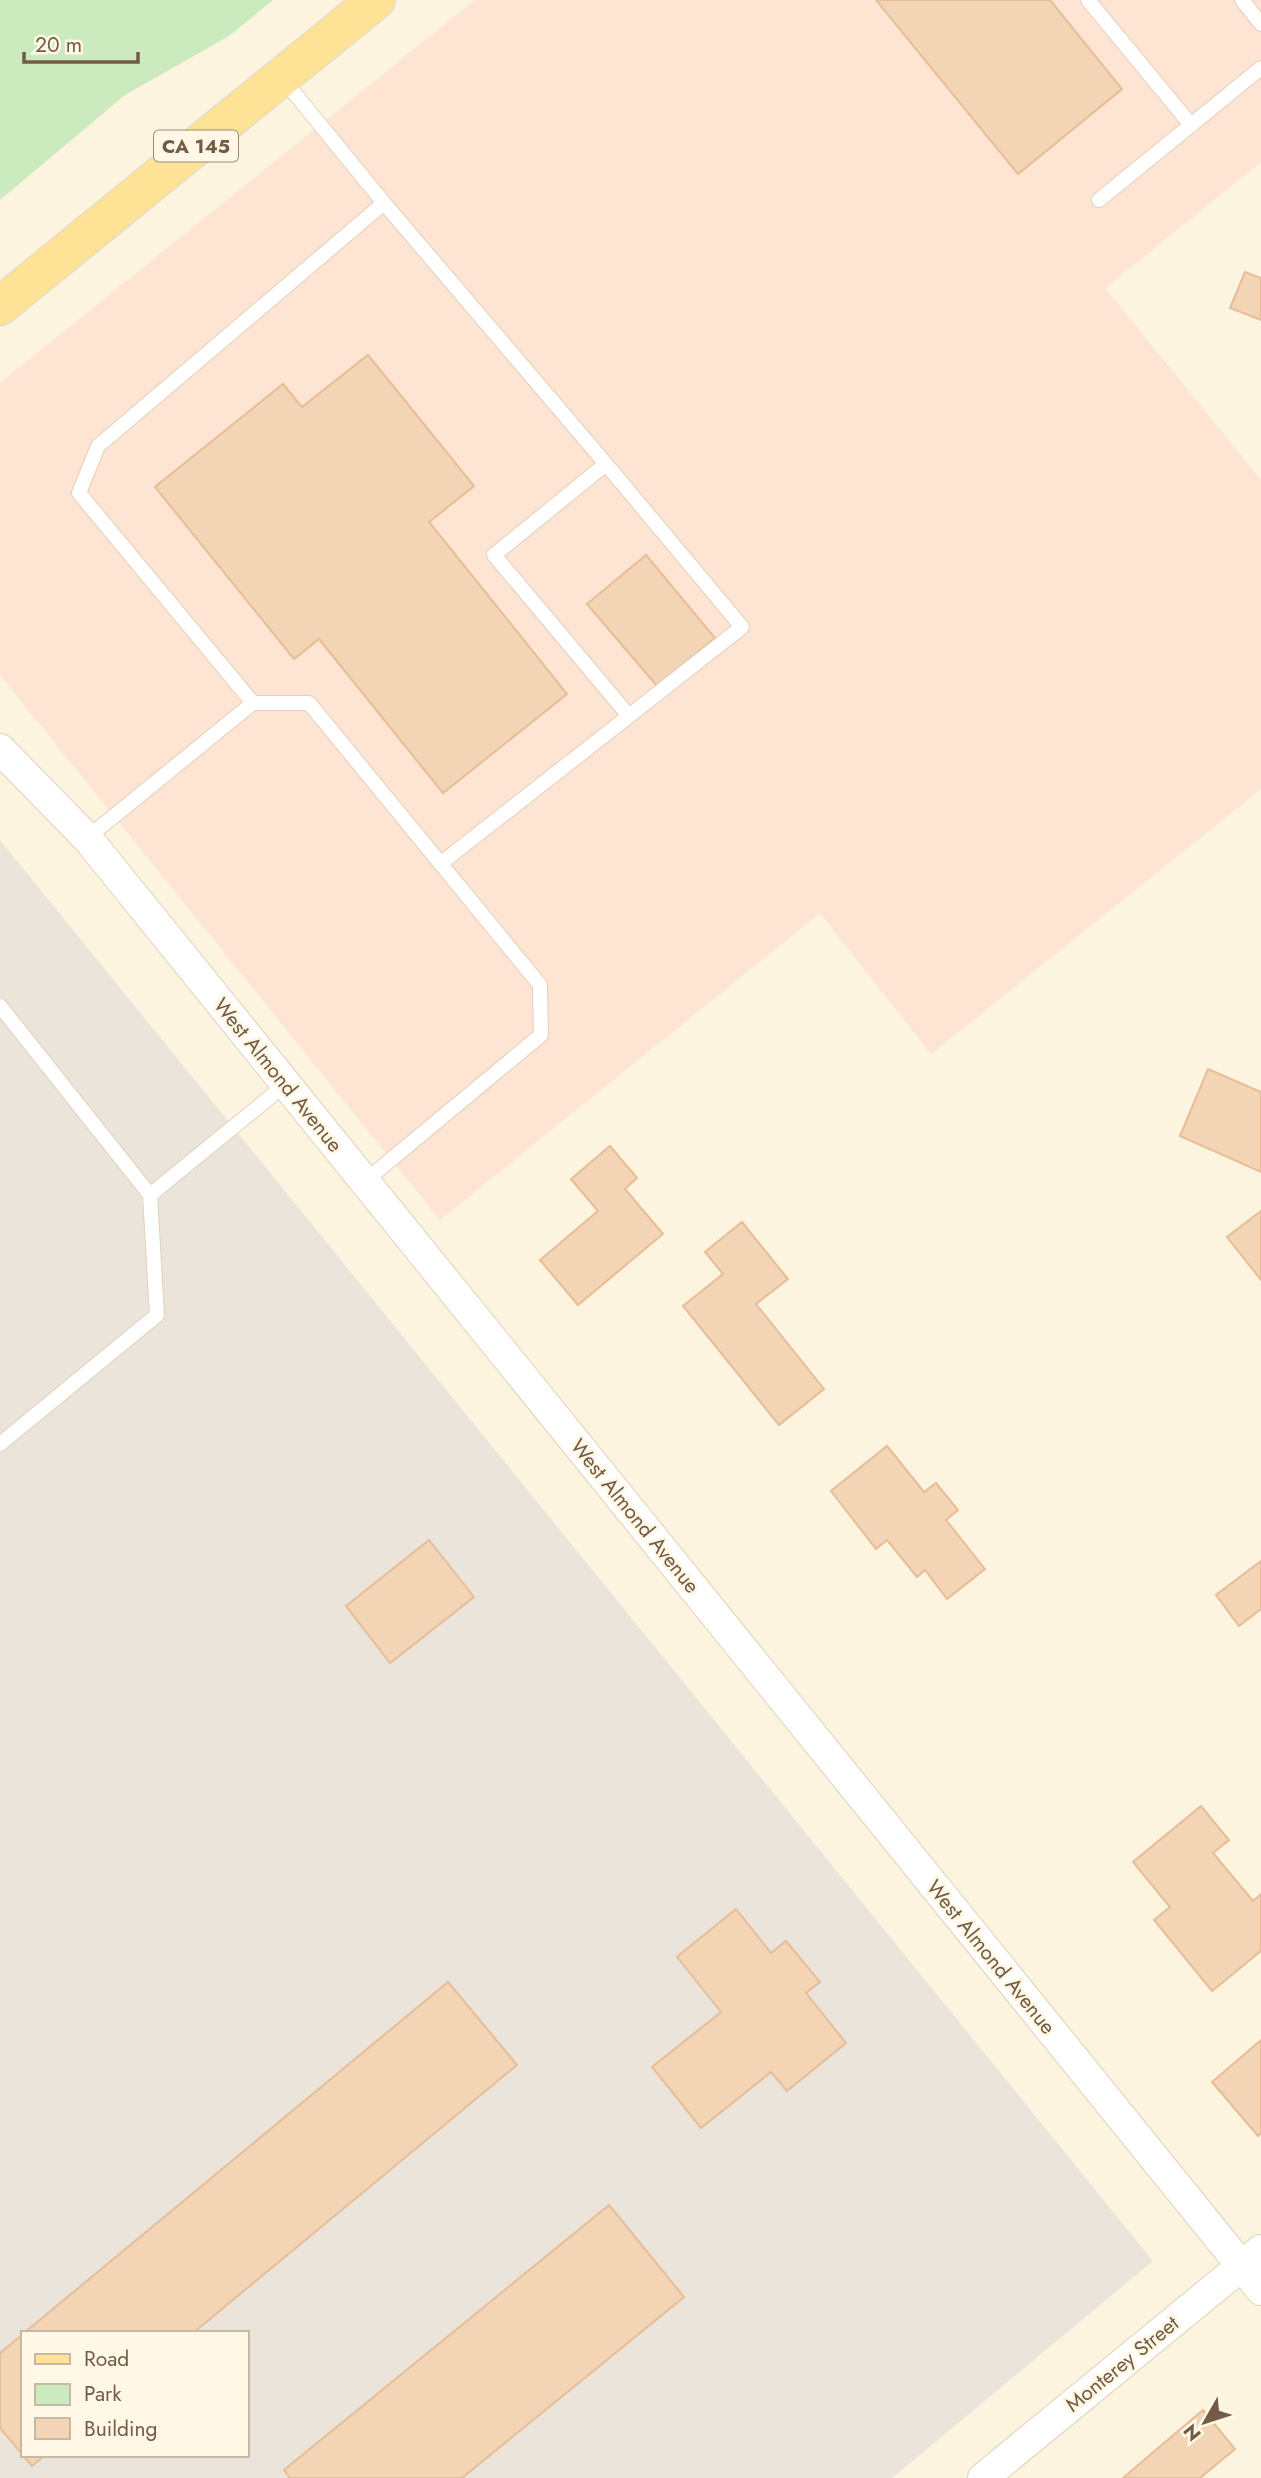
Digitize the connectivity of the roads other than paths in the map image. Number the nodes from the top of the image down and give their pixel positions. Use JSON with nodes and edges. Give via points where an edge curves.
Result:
{"nodes":[{"id":1,"x":376,"y":0,"type":"edge"},
{"id":2,"x":1088,"y":0,"type":"edge"},
{"id":3,"x":1242,"y":0,"type":"edge"},
{"id":4,"x":1261,"y":24,"type":"edge"},
{"id":5,"x":1261,"y":68,"type":"edge"},
{"id":6,"x":281,"y":77,"type":"junction"},
{"id":7,"x":1191,"y":125,"type":"junction"},
{"id":8,"x":1099,"y":200,"type":"dead end"},
{"id":9,"x":384,"y":203,"type":"junction"},
{"id":10,"x":0,"y":306,"type":"edge"},
{"id":11,"x":606,"y":464,"type":"junction"},
{"id":12,"x":253,"y":703,"type":"junction"},
{"id":13,"x":628,"y":716,"type":"junction"},
{"id":14,"x":0,"y":749,"type":"edge"},
{"id":15,"x":87,"y":838,"type":"junction"},
{"id":16,"x":440,"y":864,"type":"junction"},
{"id":17,"x":0,"y":1006,"type":"edge"},
{"id":18,"x":286,"y":1084,"type":"junction"},
{"id":19,"x":364,"y":1182,"type":"junction"},
{"id":20,"x":150,"y":1195,"type":"junction"},
{"id":21,"x":0,"y":1444,"type":"edge"},
{"id":22,"x":1251,"y":2258,"type":"edge"},
{"id":23,"x":1261,"y":2290,"type":"edge"},
{"id":24,"x":1015,"y":2468,"type":"edge"},
{"id":25,"x":983,"y":2478,"type":"edge"}],
"edges":[{"from":1,"to":6,"type":"main road","number":"CA 145"},
{"from":2,"to":7,"type":"lane"},
{"from":3,"to":4,"type":"lane"},
{"from":5,"to":7,"type":"lane"},
{"from":6,"to":9,"type":"lane"},
{"from":6,"to":10,"type":"main road","number":"CA 145"},
{"from":7,"to":8,"type":"lane"},
{"from":9,"to":11,"type":"lane"},
{"from":9,"to":12,"type":"lane","via":[[99,446],[79,493]]},
{"from":11,"to":13,"type":"lane","via":[[494,555]]},
{"from":11,"to":13,"type":"lane","via":[[742,628]]},
{"from":12,"to":15,"type":"lane"},
{"from":12,"to":16,"type":"lane","via":[[309,703]]},
{"from":13,"to":16,"type":"lane"},
{"from":14,"to":15,"type":"street","name":"West Almond Avenue"},
{"from":15,"to":18,"type":"street","name":"West Almond Avenue"},
{"from":16,"to":19,"type":"lane","via":[[540,985],[541,1035]]},
{"from":17,"to":20,"type":"lane"},
{"from":18,"to":19,"type":"street","name":"West Almond Avenue"},
{"from":18,"to":20,"type":"lane"},
{"from":19,"to":22,"type":"street","name":"West Almond Avenue"},
{"from":20,"to":21,"type":"lane","via":[[157,1315]]},
{"from":22,"to":23,"type":"street","name":"West Almond Avenue"},
{"from":22,"to":24,"type":"street","name":"Monterey Street"},
{"from":24,"to":25,"type":"street","name":"Monterey Street"}]}
